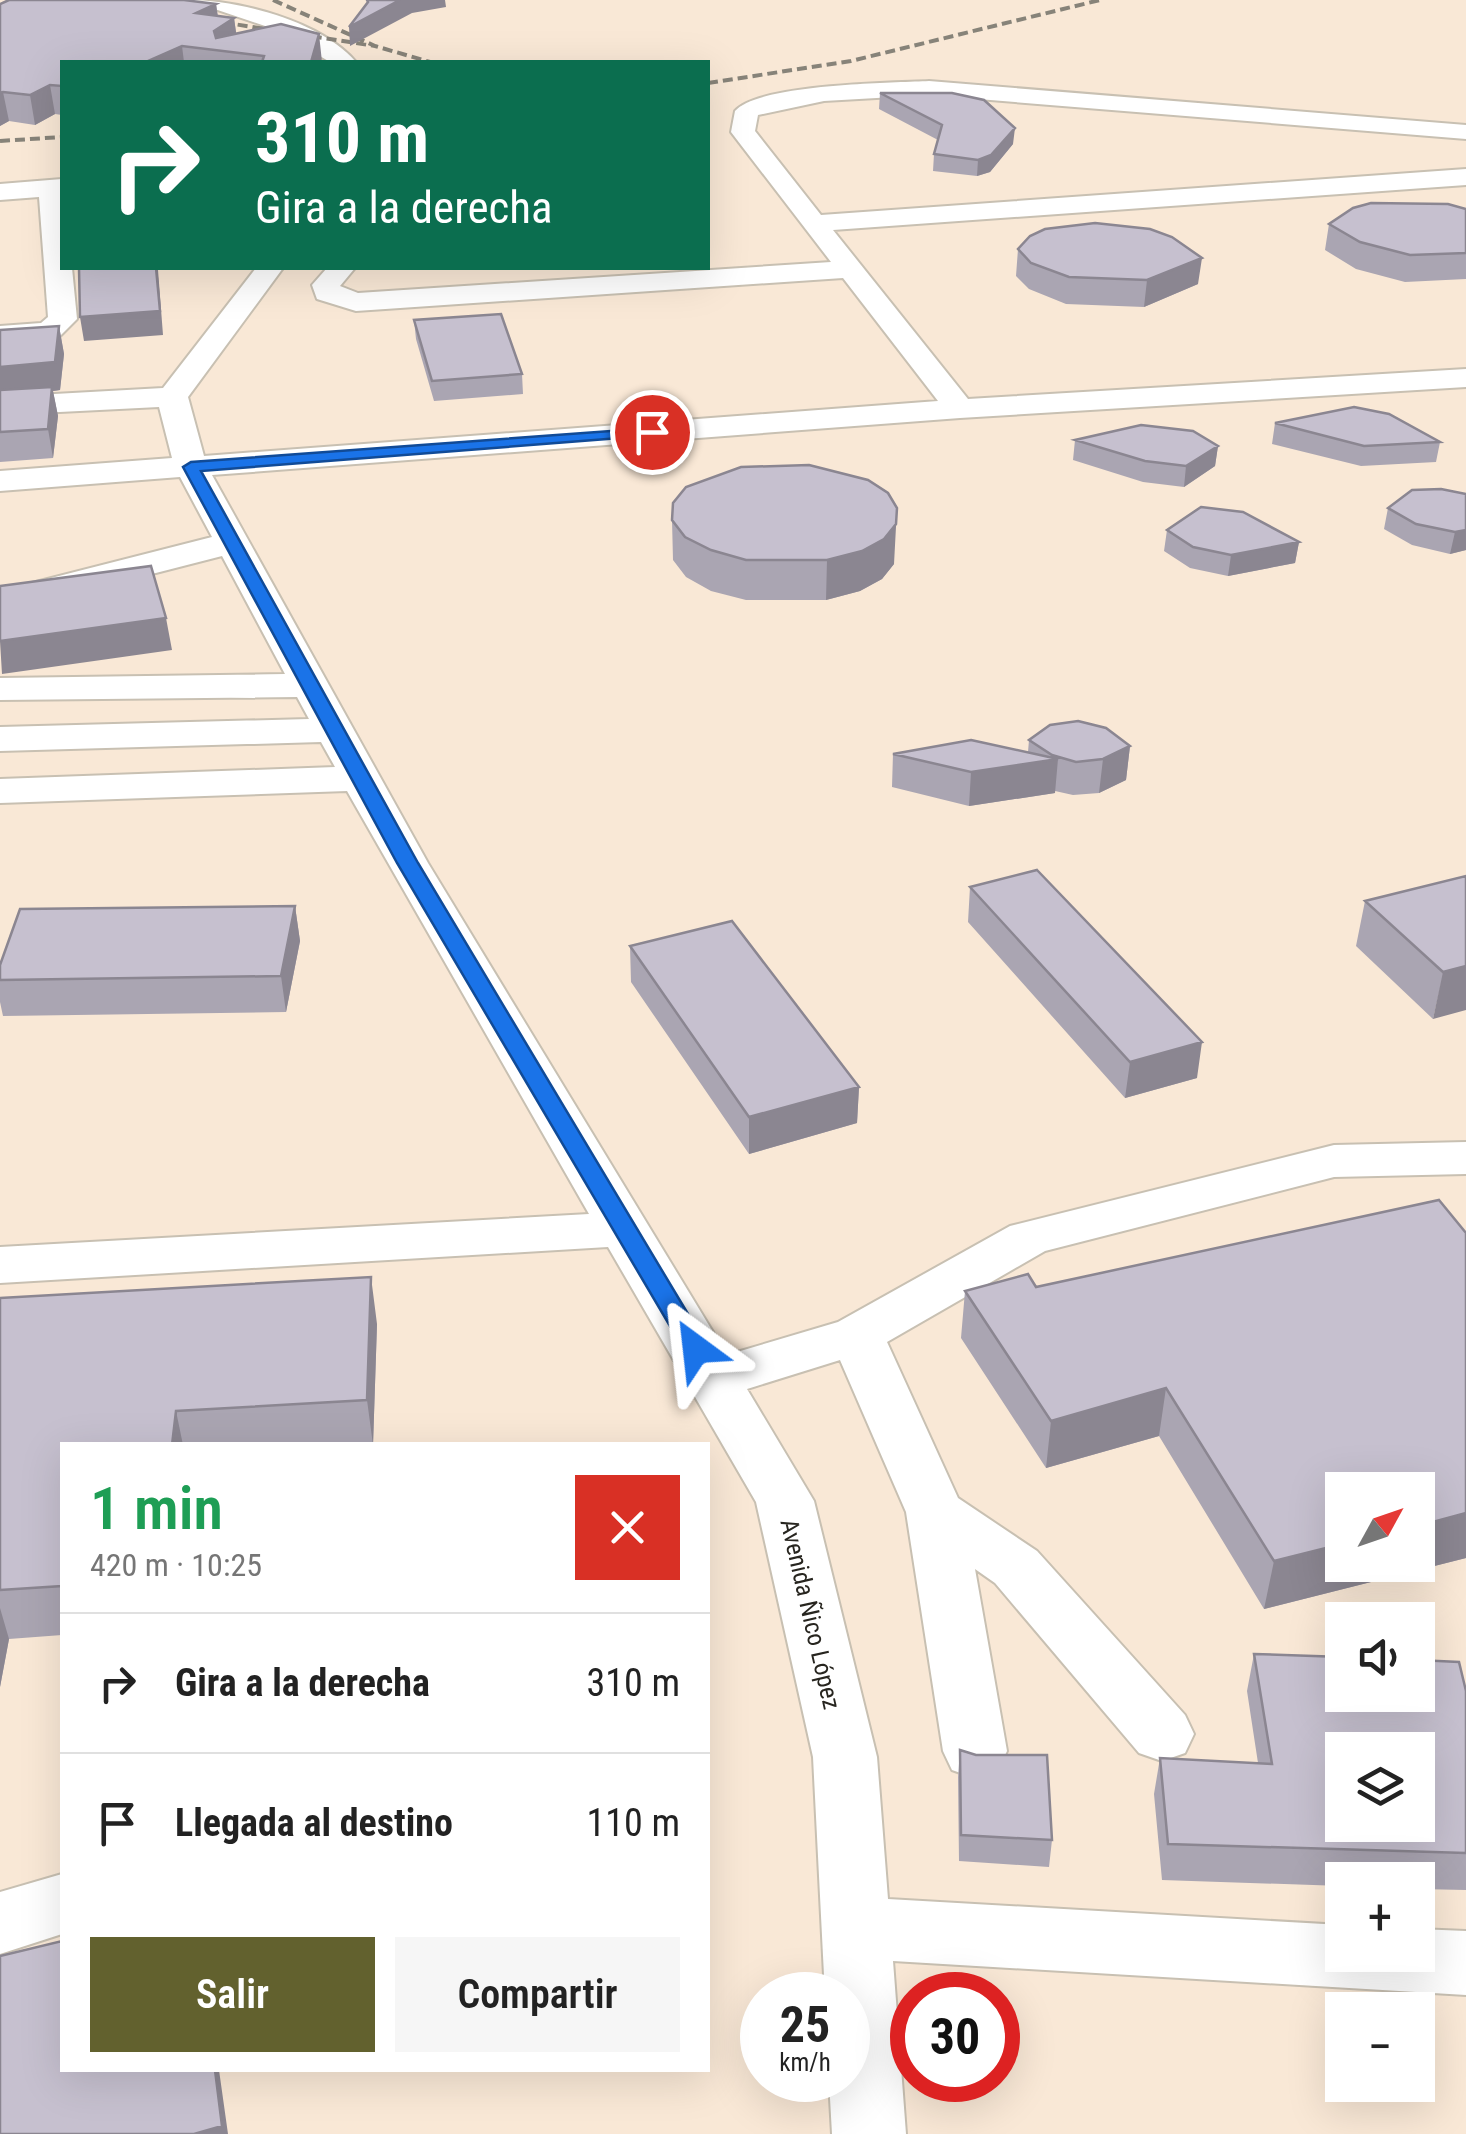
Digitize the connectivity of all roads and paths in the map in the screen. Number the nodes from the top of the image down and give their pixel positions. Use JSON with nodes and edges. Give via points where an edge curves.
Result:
{"nodes":[{"id":1,"x":198,"y":0,"type":"edge"},
{"id":2,"x":303,"y":36,"type":"junction"},
{"id":3,"x":260,"y":46,"type":"edge"},
{"id":4,"x":342,"y":60,"type":"edge"},
{"id":5,"x":1466,"y":132,"type":"edge"},
{"id":6,"x":1466,"y":177,"type":"edge"},
{"id":7,"x":57,"y":188,"type":"edge"},
{"id":8,"x":0,"y":192,"type":"edge"},
{"id":9,"x":814,"y":223,"type":"junction"},
{"id":10,"x":60,"y":254,"type":"edge"},
{"id":11,"x":850,"y":269,"type":"junction"},
{"id":12,"x":61,"y":270,"type":"edge"},
{"id":13,"x":268,"y":270,"type":"edge"},
{"id":14,"x":340,"y":270,"type":"edge"},
{"id":15,"x":0,"y":335,"type":"edge"},
{"id":16,"x":1466,"y":378,"type":"edge"},
{"id":17,"x":172,"y":397,"type":"junction"},
{"id":18,"x":0,"y":406,"type":"edge"},
{"id":19,"x":960,"y":409,"type":"junction"},
{"id":20,"x":191,"y":467,"type":"junction"},
{"id":21,"x":1,"y":487,"type":"edge"},
{"id":22,"x":230,"y":543,"type":"junction"},
{"id":23,"x":0,"y":602,"type":"edge"},
{"id":24,"x":308,"y":685,"type":"junction"},
{"id":25,"x":0,"y":689,"type":"edge"},
{"id":26,"x":334,"y":730,"type":"junction"},
{"id":27,"x":0,"y":739,"type":"edge"},
{"id":28,"x":360,"y":778,"type":"junction"},
{"id":29,"x":0,"y":792,"type":"edge"},
{"id":30,"x":1466,"y":1158,"type":"edge"},
{"id":31,"x":627,"y":1229,"type":"junction"},
{"id":32,"x":0,"y":1265,"type":"edge"},
{"id":33,"x":857,"y":1335,"type":"junction"},
{"id":34,"x":713,"y":1378,"type":"junction"},
{"id":35,"x":935,"y":1512,"type":"junction"},
{"id":36,"x":1162,"y":1734,"type":"dead end"},
{"id":37,"x":976,"y":1751,"type":"edge"},
{"id":38,"x":60,"y":1905,"type":"edge"},
{"id":39,"x":0,"y":1922,"type":"edge"},
{"id":40,"x":856,"y":1928,"type":"junction"},
{"id":41,"x":1466,"y":1963,"type":"edge"},
{"id":42,"x":869,"y":2134,"type":"edge"}],
"edges":[{"from":1,"to":2,"type":"street"},
{"from":2,"to":3,"type":"street"},
{"from":2,"to":4,"type":"street"},
{"from":5,"to":9,"type":"street","via":[[928,88],[883,88],[747,111],[734,133]]},
{"from":6,"to":9,"type":"street"},
{"from":7,"to":8,"type":"street"},
{"from":7,"to":10,"type":"street"},
{"from":9,"to":11,"type":"street"},
{"from":11,"to":14,"type":"street","via":[[356,302],[327,292]]},
{"from":11,"to":19,"type":"street"},
{"from":12,"to":15,"type":"street","via":[[63,319],[49,331]]},
{"from":13,"to":17,"type":"street"},
{"from":16,"to":19,"type":"street"},
{"from":17,"to":18,"type":"street"},
{"from":17,"to":20,"type":"street","name":"Avenida Ñico López"},
{"from":19,"to":20,"type":"street"},
{"from":20,"to":21,"type":"street"},
{"from":20,"to":22,"type":"street","name":"Avenida Ñico López"},
{"from":22,"to":23,"type":"street"},
{"from":22,"to":24,"type":"street","name":"Avenida Ñico López"},
{"from":24,"to":25,"type":"street"},
{"from":24,"to":26,"type":"street","name":"Avenida Ñico López"},
{"from":26,"to":27,"type":"street"},
{"from":26,"to":28,"type":"street","name":"Avenida Ñico López"},
{"from":28,"to":29,"type":"street"},
{"from":28,"to":31,"type":"street","name":"Avenida Ñico López"},
{"from":30,"to":33,"type":"street","via":[[1334,1161],[1028,1238]]},
{"from":31,"to":32,"type":"street"},
{"from":31,"to":34,"type":"street","name":"Avenida Ñico López"},
{"from":33,"to":34,"type":"street"},
{"from":33,"to":35,"type":"street"},
{"from":34,"to":40,"type":"street","name":"Avenida Ñico López","via":[[784,1502],[845,1757]]},
{"from":35,"to":36,"type":"street","via":[[1016,1567]]},
{"from":35,"to":37,"type":"street"},
{"from":38,"to":39,"type":"street"},
{"from":40,"to":41,"type":"street"},
{"from":40,"to":42,"type":"street","name":"Avenida Ñico López"}]}
